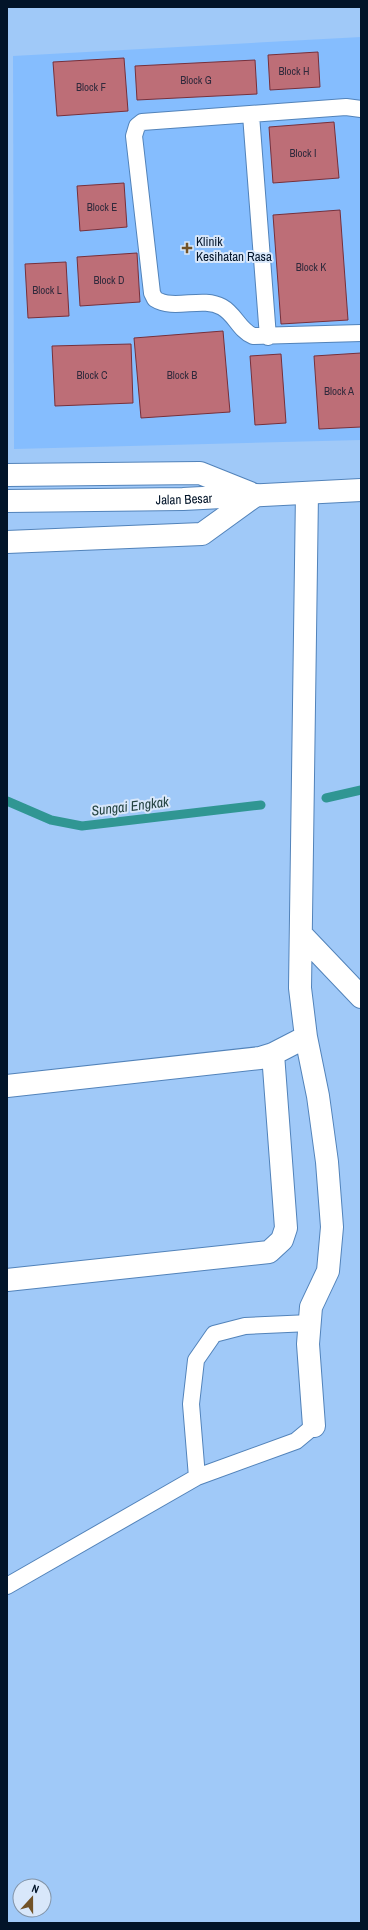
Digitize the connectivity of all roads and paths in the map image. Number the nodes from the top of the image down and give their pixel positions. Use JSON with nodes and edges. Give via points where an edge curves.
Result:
{"nodes":[{"id":1,"x":361,"y":109,"type":"edge"},
{"id":2,"x":251,"y":115,"type":"junction"},
{"id":3,"x":361,"y":333,"type":"edge"},
{"id":4,"x":268,"y":337,"type":"junction"},
{"id":5,"x":7,"y":475,"type":"edge"},
{"id":6,"x":361,"y":490,"type":"edge"},
{"id":7,"x":307,"y":492,"type":"junction"},
{"id":8,"x":256,"y":495,"type":"junction"},
{"id":9,"x":7,"y":501,"type":"edge"},
{"id":10,"x":7,"y":542,"type":"edge"},
{"id":11,"x":301,"y":934,"type":"junction"},
{"id":12,"x":361,"y":997,"type":"edge"},
{"id":13,"x":306,"y":1037,"type":"junction"},
{"id":14,"x":273,"y":1054,"type":"junction"},
{"id":15,"x":7,"y":1086,"type":"edge"},
{"id":16,"x":7,"y":1280,"type":"edge"},
{"id":17,"x":310,"y":1323,"type":"junction"},
{"id":18,"x":314,"y":1426,"type":"joint"},
{"id":19,"x":197,"y":1477,"type":"junction"},
{"id":20,"x":7,"y":1586,"type":"edge"}],
"edges":[{"from":1,"to":2,"type":"lane","via":[[346,107]]},
{"from":2,"to":4,"type":"lane"},
{"from":2,"to":4,"type":"lane","via":[[142,122],[134,136],[152,294],[155,299],[165,303],[217,305],[229,312],[246,333]]},
{"from":3,"to":4,"type":"lane"},
{"from":5,"to":8,"type":"street","via":[[200,472]]},
{"from":6,"to":7,"type":"street","name":"Jalan Besar"},
{"from":7,"to":8,"type":"street","name":"Jalan Besar"},
{"from":7,"to":11,"type":"street"},
{"from":8,"to":9,"type":"street","name":"Jalan Besar","via":[[184,499]]},
{"from":8,"to":10,"type":"street","via":[[202,534]]},
{"from":11,"to":12,"type":"street"},
{"from":11,"to":13,"type":"street","via":[[300,988]]},
{"from":13,"to":14,"type":"street"},
{"from":13,"to":17,"type":"street","via":[[318,1096],[332,1227],[328,1271],[311,1307]]},
{"from":14,"to":15,"type":"street","via":[[260,1058]]},
{"from":14,"to":16,"type":"street","via":[[286,1228],[282,1240],[269,1252]]},
{"from":17,"to":18,"type":"street","via":[[308,1344]]},
{"from":17,"to":19,"type":"lane","via":[[246,1326],[214,1334],[196,1360],[191,1404]]},
{"from":18,"to":19,"type":"lane","via":[[296,1441]]},
{"from":19,"to":20,"type":"lane"}]}
